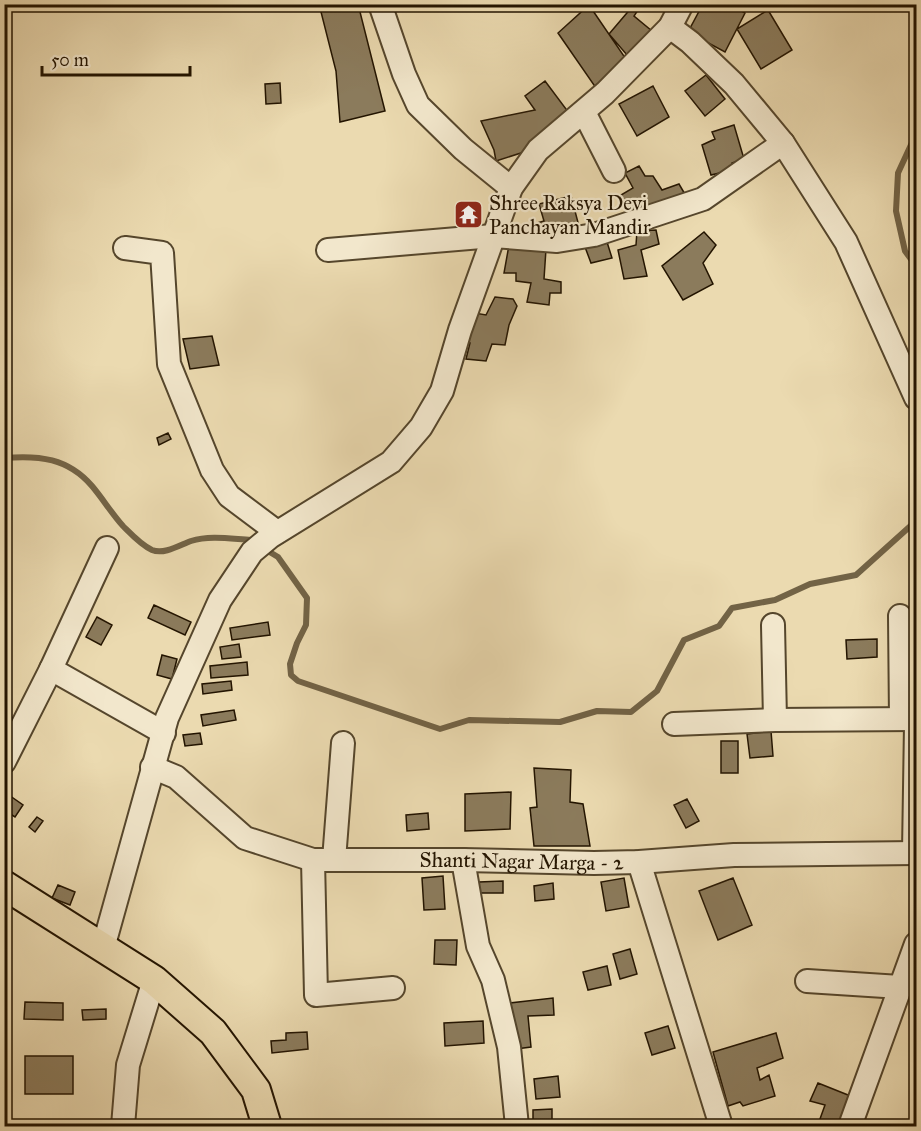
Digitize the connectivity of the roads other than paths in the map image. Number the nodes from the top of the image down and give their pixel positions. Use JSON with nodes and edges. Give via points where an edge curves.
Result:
{"nodes":[{"id":1,"x":380,"y":4,"type":"edge"},
{"id":2,"x":682,"y":4,"type":"edge"},
{"id":3,"x":670,"y":27,"type":"junction"},
{"id":4,"x":582,"y":113,"type":"junction"},
{"id":5,"x":783,"y":143,"type":"junction"},
{"id":6,"x":614,"y":171,"type":"dead end"},
{"id":7,"x":511,"y":188,"type":"junction"},
{"id":8,"x":493,"y":236,"type":"junction"},
{"id":9,"x":125,"y":248,"type":"dead end"},
{"id":10,"x":328,"y":250,"type":"dead end"},
{"id":11,"x":916,"y":398,"type":"edge"},
{"id":12,"x":277,"y":532,"type":"junction"},
{"id":13,"x":107,"y":548,"type":"dead end"},
{"id":14,"x":900,"y":616,"type":"dead end"},
{"id":15,"x":773,"y":625,"type":"dead end"},
{"id":16,"x":51,"y":669,"type":"junction"},
{"id":17,"x":775,"y":720,"type":"junction"},
{"id":18,"x":911,"y":721,"type":"edge"},
{"id":19,"x":674,"y":724,"type":"dead end"},
{"id":20,"x":164,"y":733,"type":"junction"},
{"id":21,"x":343,"y":743,"type":"dead end"},
{"id":22,"x":4,"y":762,"type":"edge"},
{"id":23,"x":152,"y":767,"type":"junction"},
{"id":24,"x":915,"y":853,"type":"edge"},
{"id":25,"x":323,"y":860,"type":"junction"},
{"id":26,"x":463,"y":860,"type":"junction"},
{"id":27,"x":639,"y":862,"type":"junction"},
{"id":28,"x":4,"y":885,"type":"edge"},
{"id":29,"x":916,"y":944,"type":"edge"},
{"id":30,"x":103,"y":948,"type":"junction"},
{"id":31,"x":154,"y":980,"type":"junction"},
{"id":32,"x":807,"y":981,"type":"dead end"},
{"id":33,"x":900,"y":987,"type":"junction"},
{"id":34,"x":393,"y":988,"type":"dead end"},
{"id":35,"x":123,"y":1126,"type":"edge"},
{"id":36,"x":267,"y":1126,"type":"edge"},
{"id":37,"x":517,"y":1126,"type":"edge"},
{"id":38,"x":721,"y":1126,"type":"edge"},
{"id":39,"x":850,"y":1126,"type":"edge"}],
"edges":[{"from":1,"to":7,"type":"street","via":[[418,105]]},
{"from":2,"to":3,"type":"street"},
{"from":3,"to":4,"type":"street"},
{"from":3,"to":5,"type":"street","via":[[734,84]]},
{"from":4,"to":6,"type":"street"},
{"from":4,"to":7,"type":"street","via":[[538,150]]},
{"from":5,"to":8,"type":"street","via":[[703,199],[649,219],[556,241]]},
{"from":5,"to":11,"type":"street","via":[[846,242]]},
{"from":7,"to":8,"type":"street"},
{"from":8,"to":10,"type":"street"},
{"from":8,"to":12,"type":"street","via":[[442,391],[421,427],[391,462]]},
{"from":9,"to":12,"type":"street","via":[[162,253],[169,364],[212,470],[229,496]]},
{"from":12,"to":20,"type":"street","via":[[252,552],[220,600],[167,718]]},
{"from":13,"to":16,"type":"street"},
{"from":14,"to":18,"type":"street"},
{"from":15,"to":17,"type":"street"},
{"from":16,"to":20,"type":"street"},
{"from":16,"to":22,"type":"street"},
{"from":17,"to":18,"type":"street"},
{"from":17,"to":19,"type":"street"},
{"from":18,"to":24,"type":"street"},
{"from":20,"to":23,"type":"street"},
{"from":21,"to":25,"type":"street"},
{"from":23,"to":25,"type":"street","name":"Shanti Nagar Marga - 2","via":[[176,777],[244,838]]},
{"from":23,"to":30,"type":"street"},
{"from":24,"to":27,"type":"street","name":"Shanti Nagar Marga - 2","via":[[734,855]]},
{"from":25,"to":26,"type":"street","name":"Shanti Nagar Marga - 2"},
{"from":25,"to":34,"type":"street","via":[[316,995]]},
{"from":26,"to":27,"type":"street","name":"Shanti Nagar Marga - 2"},
{"from":26,"to":37,"type":"street","via":[[478,946],[493,980],[509,1047]]},
{"from":27,"to":38,"type":"street"},
{"from":28,"to":30,"type":"main road"},
{"from":29,"to":33,"type":"street"},
{"from":30,"to":31,"type":"main road"},
{"from":31,"to":35,"type":"street","via":[[128,1065]]},
{"from":31,"to":36,"type":"main road","via":[[213,1032],[256,1090]]},
{"from":32,"to":33,"type":"street"},
{"from":33,"to":39,"type":"street"}]}
